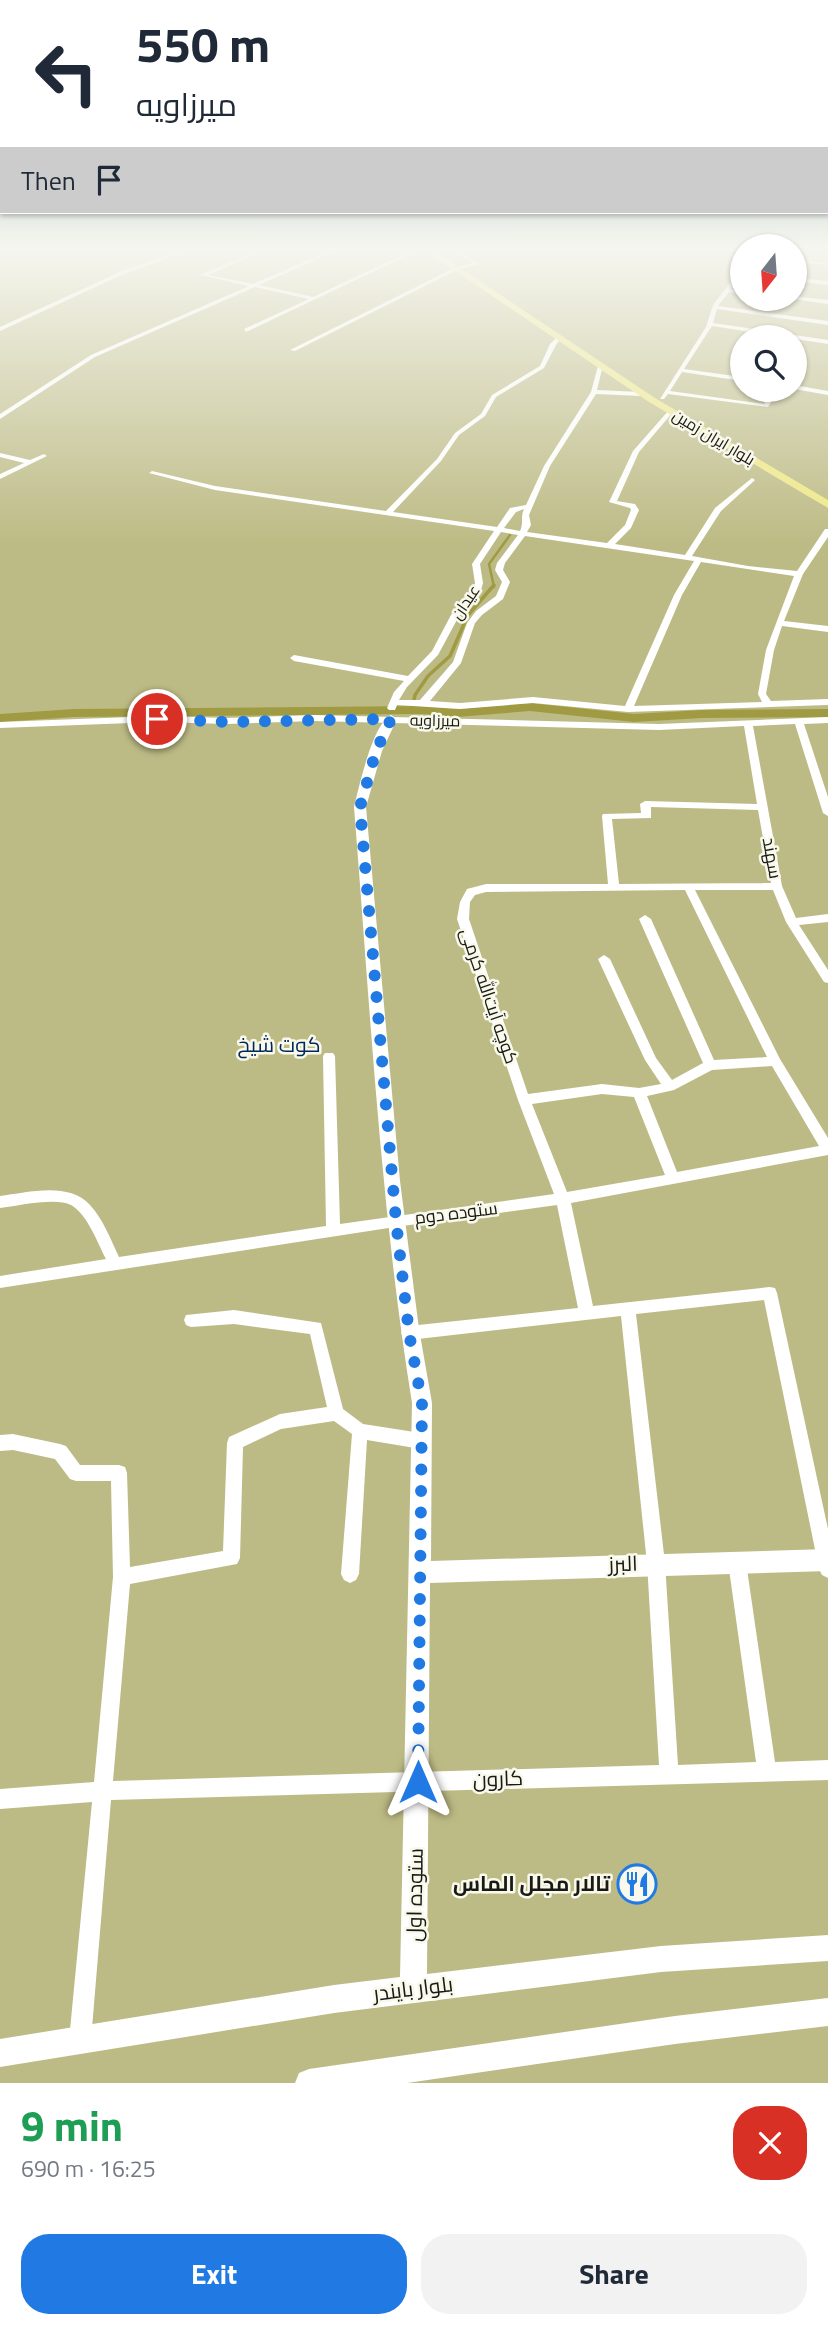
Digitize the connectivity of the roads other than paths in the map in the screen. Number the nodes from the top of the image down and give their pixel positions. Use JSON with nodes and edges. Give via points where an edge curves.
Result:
{"nodes":[{"id":1,"x":113,"y":347,"type":"edge"},
{"id":2,"x":299,"y":347,"type":"edge"},
{"id":3,"x":552,"y":347,"type":"edge"},
{"id":4,"x":574,"y":347,"type":"edge"},
{"id":5,"x":589,"y":347,"type":"edge"},
{"id":6,"x":695,"y":347,"type":"edge"},
{"id":7,"x":293,"y":350,"type":"dead end"},
{"id":8,"x":601,"y":366,"type":"junction"},
{"id":9,"x":681,"y":370,"type":"junction"},
{"id":10,"x":730,"y":377,"type":"edge"},
{"id":11,"x":807,"y":389,"type":"edge"},
{"id":12,"x":594,"y":391,"type":"junction"},
{"id":13,"x":828,"y":393,"type":"edge"},
{"id":14,"x":641,"y":394,"type":"junction"},
{"id":15,"x":664,"y":395,"type":"junction"},
{"id":16,"x":768,"y":402,"type":"edge"},
{"id":17,"x":671,"y":411,"type":"junction"},
{"id":18,"x":0,"y":416,"type":"edge"},
{"id":19,"x":0,"y":456,"type":"edge"},
{"id":20,"x":44,"y":456,"type":"dead end"},
{"id":21,"x":30,"y":462,"type":"junction"},
{"id":22,"x":152,"y":473,"type":"dead end"},
{"id":23,"x":0,"y":477,"type":"edge"},
{"id":24,"x":752,"y":480,"type":"dead end"},
{"id":25,"x":828,"y":495,"type":"edge"},
{"id":26,"x":828,"y":505,"type":"edge"},
{"id":27,"x":529,"y":506,"type":"junction"},
{"id":28,"x":387,"y":514,"type":"junction"},
{"id":29,"x":500,"y":531,"type":"junction"},
{"id":30,"x":828,"y":531,"type":"edge"},
{"id":31,"x":523,"y":534,"type":"junction"},
{"id":32,"x":608,"y":547,"type":"junction"},
{"id":33,"x":687,"y":557,"type":"junction"},
{"id":34,"x":699,"y":559,"type":"junction"},
{"id":35,"x":799,"y":574,"type":"junction"},
{"id":36,"x":779,"y":623,"type":"junction"},
{"id":37,"x":828,"y":629,"type":"edge"},
{"id":38,"x":294,"y":658,"type":"dead end"},
{"id":39,"x":410,"y":679,"type":"junction"},
{"id":40,"x":828,"y":702,"type":"edge"},
{"id":41,"x":421,"y":703,"type":"junction"},
{"id":42,"x":769,"y":705,"type":"junction"},
{"id":43,"x":628,"y":709,"type":"junction"},
{"id":44,"x":392,"y":711,"type":"junction"},
{"id":45,"x":707,"y":716,"type":"junction"},
{"id":46,"x":828,"y":720,"type":"edge"},
{"id":47,"x":800,"y":722,"type":"junction"},
{"id":48,"x":748,"y":724,"type":"junction"},
{"id":49,"x":0,"y":725,"type":"edge"},
{"id":50,"x":762,"y":807,"type":"junction"},
{"id":51,"x":828,"y":813,"type":"edge"},
{"id":52,"x":614,"y":886,"type":"junction"},
{"id":53,"x":688,"y":886,"type":"junction"},
{"id":54,"x":777,"y":886,"type":"junction"},
{"id":55,"x":828,"y":918,"type":"edge"},
{"id":56,"x":645,"y":919,"type":"dead end"},
{"id":57,"x":792,"y":922,"type":"junction"},
{"id":58,"x":604,"y":959,"type":"dead end"},
{"id":59,"x":826,"y":975,"type":"edge"},
{"id":60,"x":329,"y":1056,"type":"dead end"},
{"id":61,"x":775,"y":1060,"type":"junction"},
{"id":62,"x":710,"y":1065,"type":"junction"},
{"id":63,"x":670,"y":1087,"type":"junction"},
{"id":64,"x":639,"y":1093,"type":"junction"},
{"id":65,"x":524,"y":1100,"type":"junction"},
{"id":66,"x":828,"y":1149,"type":"edge"},
{"id":67,"x":673,"y":1178,"type":"junction"},
{"id":68,"x":563,"y":1199,"type":"junction"},
{"id":69,"x":0,"y":1202,"type":"edge"},
{"id":70,"x":396,"y":1221,"type":"junction"},
{"id":71,"x":333,"y":1231,"type":"junction"},
{"id":72,"x":116,"y":1265,"type":"junction"},
{"id":73,"x":0,"y":1282,"type":"edge"},
{"id":74,"x":628,"y":1309,"type":"junction"},
{"id":75,"x":587,"y":1314,"type":"junction"},
{"id":76,"x":191,"y":1320,"type":"dead end"},
{"id":77,"x":409,"y":1333,"type":"junction"},
{"id":78,"x":336,"y":1413,"type":"junction"},
{"id":79,"x":360,"y":1431,"type":"junction"},
{"id":80,"x":421,"y":1441,"type":"junction"},
{"id":81,"x":0,"y":1443,"type":"edge"},
{"id":82,"x":737,"y":1562,"type":"junction"},
{"id":83,"x":656,"y":1563,"type":"junction"},
{"id":84,"x":828,"y":1563,"type":"edge"},
{"id":85,"x":418,"y":1572,"type":"junction"},
{"id":86,"x":350,"y":1574,"type":"dead end"},
{"id":87,"x":122,"y":1577,"type":"junction"},
{"id":88,"x":828,"y":1770,"type":"edge"},
{"id":89,"x":766,"y":1771,"type":"junction"},
{"id":90,"x":669,"y":1774,"type":"junction"},
{"id":91,"x":418,"y":1782,"type":"junction"},
{"id":92,"x":104,"y":1791,"type":"junction"},
{"id":93,"x":0,"y":1799,"type":"edge"},
{"id":94,"x":828,"y":1948,"type":"edge"},
{"id":95,"x":413,"y":1989,"type":"junction"},
{"id":96,"x":828,"y":2012,"type":"edge"},
{"id":97,"x":80,"y":2040,"type":"junction"},
{"id":98,"x":0,"y":2053,"type":"edge"},
{"id":99,"x":309,"y":2083,"type":"edge"}],
"edges":[{"from":1,"to":18,"type":"street"},
{"from":2,"to":7,"type":"street"},
{"from":3,"to":28,"type":"street","via":[[542,368],[494,396],[483,415],[457,434],[439,460]]},
{"from":4,"to":8,"type":"main road","name":"بلوار ایران زمین"},
{"from":5,"to":15,"type":"main road","name":"بلوار ایران زمین"},
{"from":6,"to":9,"type":"street"},
{"from":8,"to":12,"type":"street","name":"عیدان"},
{"from":8,"to":14,"type":"main road","name":"بلوار ایران زمین"},
{"from":9,"to":10,"type":"street"},
{"from":9,"to":15,"type":"street"},
{"from":11,"to":13,"type":"street"},
{"from":12,"to":14,"type":"street"},
{"from":12,"to":27,"type":"street","name":"عیدان","via":[[547,466]]},
{"from":14,"to":17,"type":"main road","name":"بلوار ایران زمین"},
{"from":15,"to":16,"type":"street","via":[[766,406]]},
{"from":15,"to":25,"type":"main road","name":"بلوار ایران زمین"},
{"from":17,"to":26,"type":"main road","name":"بلوار ایران زمین"},
{"from":17,"to":32,"type":"street","via":[[636,451],[613,502],[635,510],[628,526]]},
{"from":19,"to":21,"type":"street"},
{"from":20,"to":21,"type":"street"},
{"from":21,"to":23,"type":"street"},
{"from":22,"to":28,"type":"street","via":[[215,488]]},
{"from":24,"to":33,"type":"street","via":[[718,510]]},
{"from":27,"to":29,"type":"street","name":"عیدان","via":[[513,510]]},
{"from":27,"to":31,"type":"street","name":"عیدان"},
{"from":28,"to":29,"type":"street"},
{"from":29,"to":31,"type":"street"},
{"from":29,"to":39,"type":"street","name":"عیدان","via":[[476,564],[480,583],[476,592],[453,618],[429,662]]},
{"from":30,"to":35,"type":"street"},
{"from":31,"to":32,"type":"street"},
{"from":31,"to":41,"type":"street","name":"عیدان","via":[[500,563],[506,582],[500,597],[479,613],[457,663]]},
{"from":32,"to":33,"type":"street"},
{"from":33,"to":34,"type":"street"},
{"from":34,"to":35,"type":"street"},
{"from":34,"to":43,"type":"street","via":[[678,595]]},
{"from":35,"to":36,"type":"street"},
{"from":36,"to":37,"type":"street"},
{"from":36,"to":42,"type":"street","via":[[762,694]]},
{"from":38,"to":39,"type":"street"},
{"from":39,"to":44,"type":"street","name":"عیدان"},
{"from":40,"to":42,"type":"street"},
{"from":41,"to":43,"type":"street","via":[[460,706],[533,700]]},
{"from":41,"to":44,"type":"street","via":[[407,702]]},
{"from":42,"to":45,"type":"street"},
{"from":43,"to":45,"type":"street"},
{"from":44,"to":45,"type":"street","name":"میرزاویه","via":[[659,727]]},
{"from":44,"to":49,"type":"street","name":"میرزاویه","via":[[227,722],[157,719]]},
{"from":44,"to":70,"type":"street","name":"ستوده اول","via":[[360,807]]},
{"from":45,"to":48,"type":"street","name":"میرزاویه"},
{"from":46,"to":47,"type":"street","name":"میرزاویه"},
{"from":47,"to":48,"type":"street","name":"میرزاویه"},
{"from":47,"to":51,"type":"street"},
{"from":48,"to":50,"type":"street","name":"سهند"},
{"from":50,"to":52,"type":"street","via":[[645,804],[647,816],[607,817]]},
{"from":50,"to":54,"type":"street","name":"سهند"},
{"from":52,"to":53,"type":"street","name":"کوچه آیت‌الله کرمی"},
{"from":52,"to":65,"type":"street","name":"کوچه آیت‌الله کرمی","via":[[486,888],[471,892],[465,902],[463,919]]},
{"from":53,"to":54,"type":"street","name":"کوچه آیت‌الله کرمی"},
{"from":53,"to":61,"type":"street"},
{"from":54,"to":57,"type":"street","name":"سهند"},
{"from":55,"to":57,"type":"street"},
{"from":56,"to":62,"type":"street"},
{"from":57,"to":59,"type":"street","name":"سهند"},
{"from":58,"to":63,"type":"street","via":[[652,1060]]},
{"from":60,"to":71,"type":"street"},
{"from":61,"to":62,"type":"street"},
{"from":61,"to":66,"type":"street"},
{"from":62,"to":63,"type":"street"},
{"from":63,"to":64,"type":"street"},
{"from":64,"to":65,"type":"street","via":[[602,1089]]},
{"from":64,"to":67,"type":"street"},
{"from":65,"to":68,"type":"street","name":"کوچه آیت‌الله کرمی"},
{"from":66,"to":67,"type":"street","name":"ستوده دوم"},
{"from":67,"to":68,"type":"street","name":"ستوده دوم"},
{"from":68,"to":70,"type":"street","name":"ستوده دوم"},
{"from":68,"to":75,"type":"street","name":"کوچه آیت‌الله کرمی"},
{"from":69,"to":72,"type":"street","via":[[59,1194],[76,1198],[88,1211]]},
{"from":70,"to":71,"type":"street","name":"ستوده دوم"},
{"from":70,"to":77,"type":"street","name":"ستوده اول"},
{"from":71,"to":72,"type":"street","name":"ستوده دوم"},
{"from":72,"to":73,"type":"street","name":"ستوده دوم"},
{"from":74,"to":75,"type":"street"},
{"from":74,"to":83,"type":"street"},
{"from":74,"to":84,"type":"street","via":[[770,1293]]},
{"from":75,"to":77,"type":"street"},
{"from":76,"to":78,"type":"street","via":[[234,1317],[316,1328]]},
{"from":77,"to":80,"type":"street","name":"ستوده اول","via":[[422,1403]]},
{"from":78,"to":79,"type":"street"},
{"from":78,"to":87,"type":"street","via":[[281,1422],[235,1443],[231,1558]]},
{"from":79,"to":80,"type":"street"},
{"from":79,"to":86,"type":"street"},
{"from":80,"to":85,"type":"street","name":"ستوده اول"},
{"from":81,"to":87,"type":"street","via":[[60,1452],[76,1473],[119,1473]]},
{"from":82,"to":83,"type":"street","name":"البرز"},
{"from":82,"to":84,"type":"street","name":"البرز"},
{"from":82,"to":89,"type":"street"},
{"from":83,"to":85,"type":"street","name":"البرز"},
{"from":83,"to":90,"type":"street"},
{"from":85,"to":91,"type":"street","name":"ستوده اول"},
{"from":87,"to":92,"type":"street"},
{"from":88,"to":89,"type":"street","name":"کارون"},
{"from":89,"to":90,"type":"street","name":"کارون"},
{"from":90,"to":91,"type":"street","name":"کارون"},
{"from":91,"to":92,"type":"street","name":"کارون"},
{"from":91,"to":95,"type":"street","name":"ستوده اول"},
{"from":92,"to":93,"type":"street","name":"کارون"},
{"from":92,"to":97,"type":"street"},
{"from":94,"to":95,"type":"street","name":"بلوار بایندر","via":[[661,1959]]},
{"from":95,"to":97,"type":"street","name":"بلوار بایندر"},
{"from":96,"to":99,"type":"street"},
{"from":97,"to":98,"type":"street","name":"بلوار بایندر"}]}
